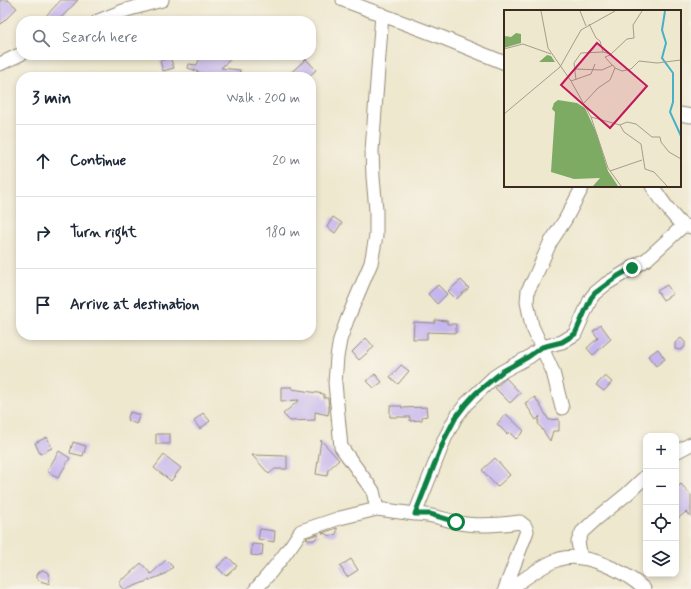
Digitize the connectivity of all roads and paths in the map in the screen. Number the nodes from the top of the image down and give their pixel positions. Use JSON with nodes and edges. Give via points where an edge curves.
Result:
{"nodes":[{"id":1,"x":162,"y":0,"type":"edge"},
{"id":2,"x":343,"y":0,"type":"edge"},
{"id":3,"x":382,"y":14,"type":"junction"},
{"id":4,"x":110,"y":16,"type":"edge"},
{"id":5,"x":16,"y":56,"type":"edge"},
{"id":6,"x":504,"y":63,"type":"edge"},
{"id":7,"x":0,"y":64,"type":"edge"},
{"id":8,"x":681,"y":114,"type":"edge"},
{"id":9,"x":691,"y":116,"type":"edge"},
{"id":10,"x":582,"y":187,"type":"edge"},
{"id":11,"x":653,"y":187,"type":"edge"},
{"id":12,"x":687,"y":226,"type":"edge"},
{"id":13,"x":542,"y":347,"type":"junction"},
{"id":14,"x":562,"y":408,"type":"dead end"},
{"id":15,"x":691,"y":444,"type":"edge"},
{"id":16,"x":679,"y":450,"type":"edge"},
{"id":17,"x":643,"y":479,"type":"edge"},
{"id":18,"x":377,"y":509,"type":"junction"},
{"id":19,"x":415,"y":514,"type":"junction"},
{"id":20,"x":581,"y":558,"type":"junction"},
{"id":21,"x":256,"y":589,"type":"edge"},
{"id":22,"x":505,"y":589,"type":"edge"},
{"id":23,"x":510,"y":589,"type":"edge"},
{"id":24,"x":644,"y":589,"type":"edge"}],
"edges":[{"from":1,"to":4,"type":"street"},
{"from":2,"to":3,"type":"street"},
{"from":3,"to":6,"type":"street"},
{"from":3,"to":18,"type":"street","via":[[372,151],[376,236],[371,263],[340,340],[335,383],[341,447],[373,491]]},
{"from":5,"to":7,"type":"street"},
{"from":8,"to":9,"type":"street"},
{"from":10,"to":13,"type":"street","via":[[550,243],[528,290],[529,315]]},
{"from":11,"to":12,"type":"street","via":[[669,210]]},
{"from":12,"to":13,"type":"street","via":[[647,259],[595,293],[575,334],[562,342]]},
{"from":13,"to":14,"type":"street","via":[[553,372]]},
{"from":13,"to":19,"type":"street","via":[[494,377],[476,393],[456,417]]},
{"from":15,"to":16,"type":"street"},
{"from":17,"to":20,"type":"street","via":[[582,532],[578,542]]},
{"from":18,"to":19,"type":"street"},
{"from":18,"to":21,"type":"street","via":[[301,531],[277,567]]},
{"from":19,"to":22,"type":"street","via":[[430,514],[456,522],[490,525],[520,522],[525,526],[527,531]]},
{"from":20,"to":23,"type":"street","via":[[557,560]]},
{"from":20,"to":24,"type":"street","via":[[599,562]]}]}
